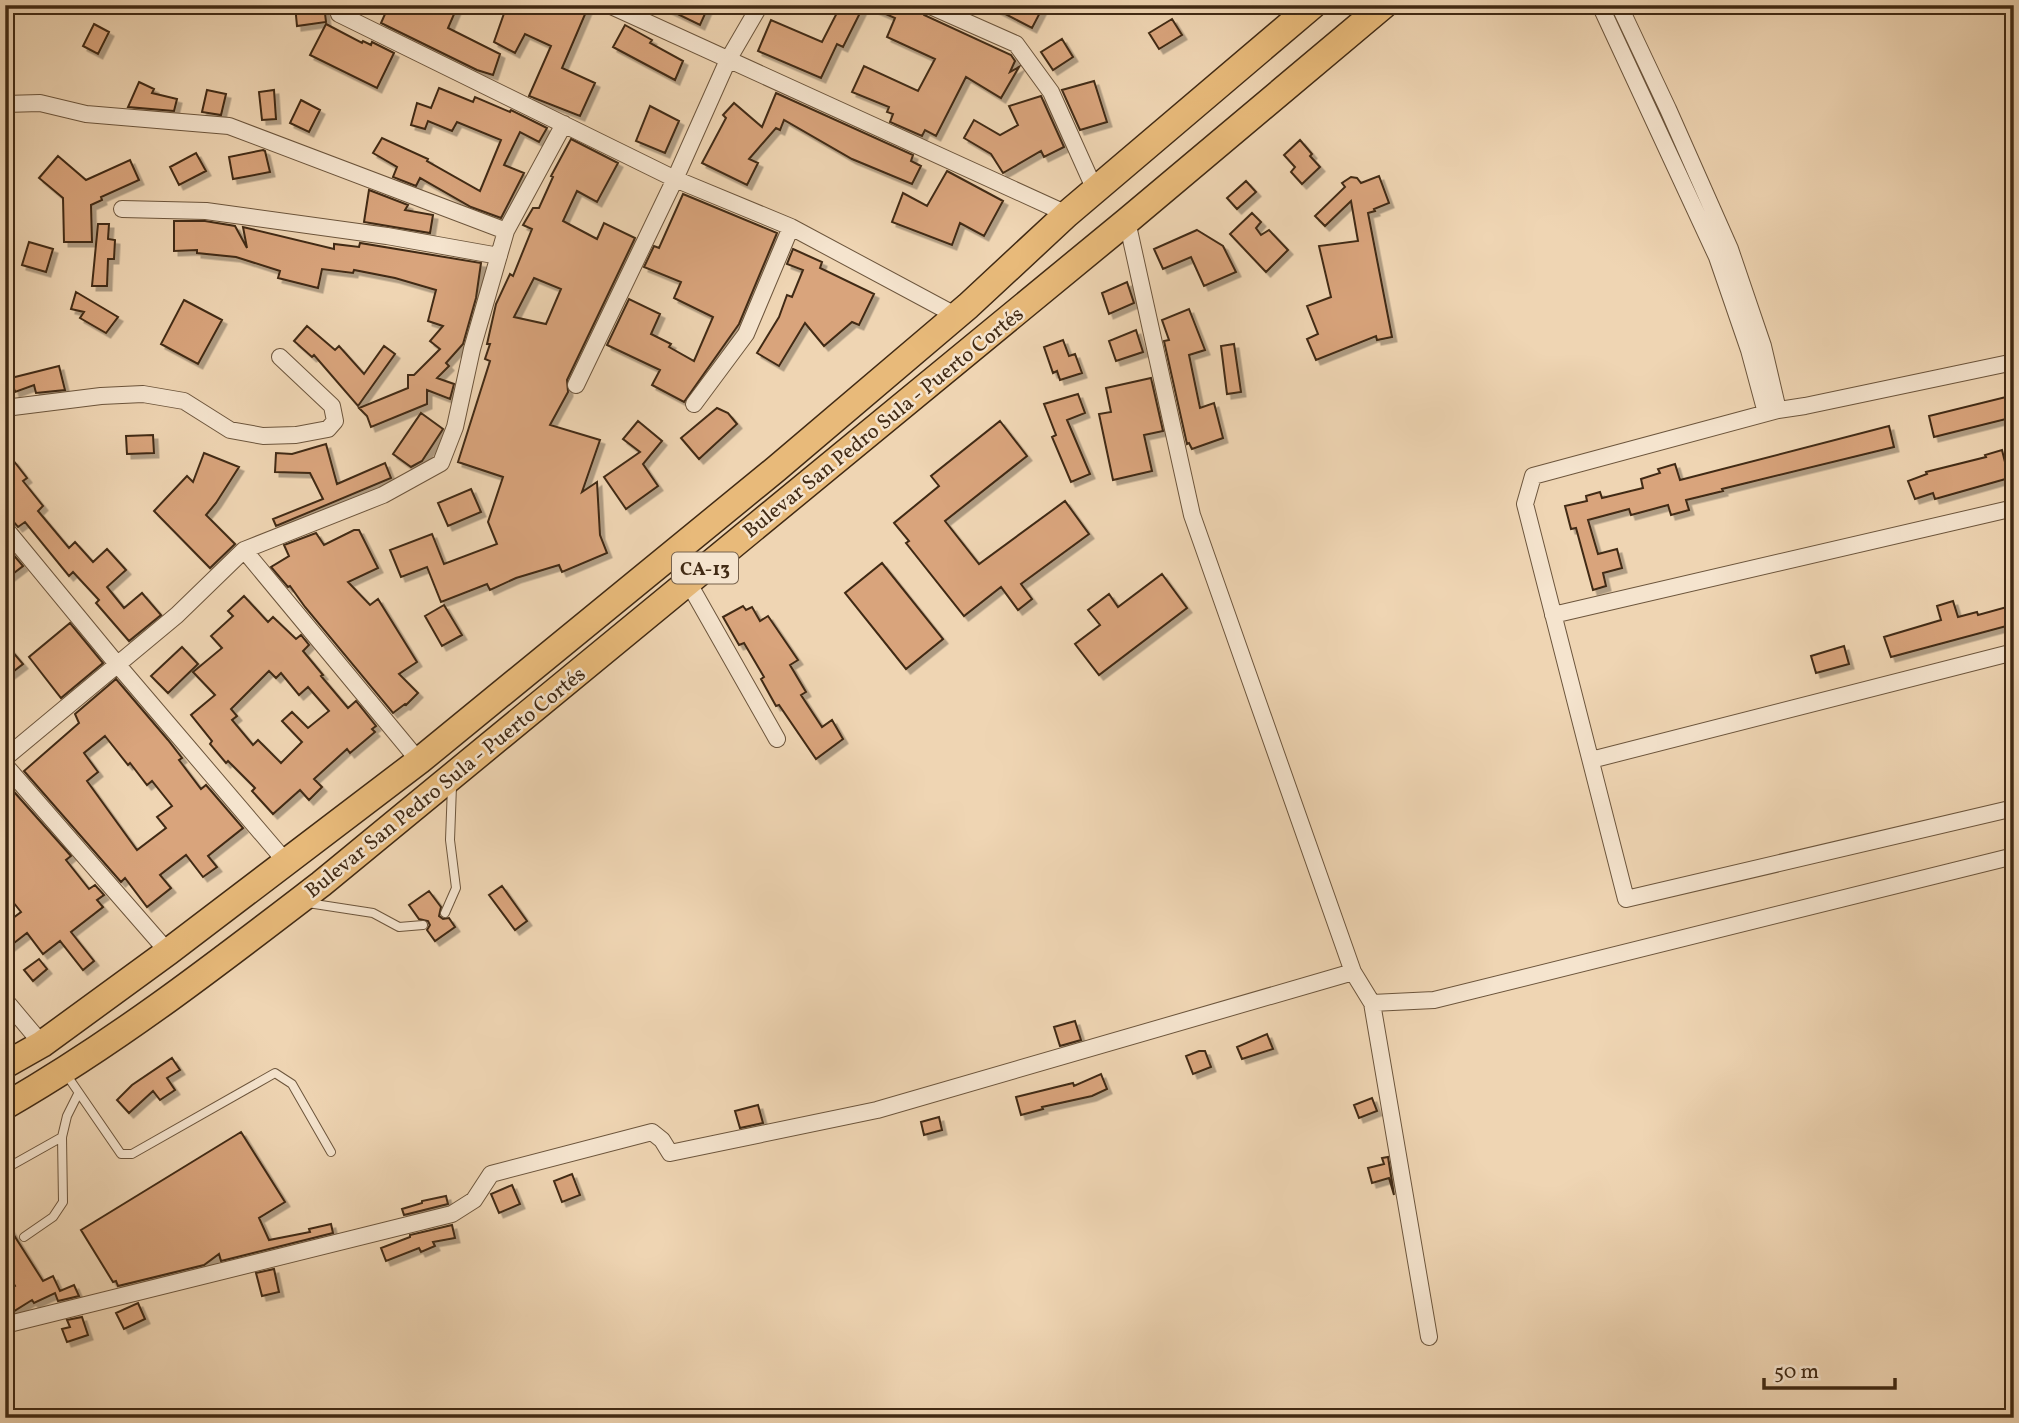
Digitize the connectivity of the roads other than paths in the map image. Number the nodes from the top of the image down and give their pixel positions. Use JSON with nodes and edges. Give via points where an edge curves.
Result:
{"nodes":[{"id":1,"x":337,"y":5,"type":"edge"},
{"id":2,"x":609,"y":5,"type":"edge"},
{"id":3,"x":760,"y":5,"type":"edge"},
{"id":4,"x":928,"y":5,"type":"edge"},
{"id":5,"x":1312,"y":5,"type":"edge"},
{"id":6,"x":1384,"y":5,"type":"edge"},
{"id":7,"x":1600,"y":5,"type":"edge"},
{"id":8,"x":1619,"y":5,"type":"edge"},
{"id":9,"x":728,"y":60,"type":"junction"},
{"id":10,"x":5,"y":104,"type":"edge"},
{"id":11,"x":564,"y":124,"type":"junction"},
{"id":12,"x":675,"y":179,"type":"junction"},
{"id":13,"x":1095,"y":190,"type":"junction"},
{"id":14,"x":122,"y":209,"type":"dead end"},
{"id":15,"x":1067,"y":214,"type":"junction"},
{"id":16,"x":1127,"y":221,"type":"junction"},
{"id":17,"x":791,"y":227,"type":"junction"},
{"id":18,"x":506,"y":231,"type":"junction"},
{"id":19,"x":499,"y":256,"type":"junction"},
{"id":20,"x":957,"y":316,"type":"junction"},
{"id":21,"x":280,"y":357,"type":"dead end"},
{"id":22,"x":2014,"y":362,"type":"edge"},
{"id":23,"x":576,"y":386,"type":"dead end"},
{"id":24,"x":694,"y":404,"type":"dead end"},
{"id":25,"x":5,"y":408,"type":"edge"},
{"id":26,"x":1772,"y":411,"type":"junction"},
{"id":27,"x":2014,"y":508,"type":"edge"},
{"id":28,"x":5,"y":528,"type":"edge"},
{"id":29,"x":244,"y":550,"type":"junction"},
{"id":30,"x":688,"y":582,"type":"junction"},
{"id":31,"x":1553,"y":615,"type":"junction"},
{"id":32,"x":2014,"y":652,"type":"edge"},
{"id":33,"x":117,"y":664,"type":"junction"},
{"id":34,"x":777,"y":739,"type":"dead end"},
{"id":35,"x":5,"y":758,"type":"edge"},
{"id":36,"x":1591,"y":760,"type":"junction"},
{"id":37,"x":419,"y":761,"type":"junction"},
{"id":38,"x":5,"y":765,"type":"edge"},
{"id":39,"x":454,"y":775,"type":"junction"},
{"id":40,"x":2014,"y":808,"type":"edge"},
{"id":41,"x":2014,"y":856,"type":"edge"},
{"id":42,"x":286,"y":862,"type":"junction"},
{"id":43,"x":298,"y":902,"type":"junction"},
{"id":44,"x":445,"y":913,"type":"dead end"},
{"id":45,"x":218,"y":915,"type":"junction"},
{"id":46,"x":273,"y":921,"type":"junction"},
{"id":47,"x":424,"y":925,"type":"dead end"},
{"id":48,"x":168,"y":952,"type":"junction"},
{"id":49,"x":212,"y":968,"type":"junction"},
{"id":50,"x":1353,"y":972,"type":"junction"},
{"id":51,"x":5,"y":1000,"type":"edge"},
{"id":52,"x":1372,"y":1003,"type":"junction"},
{"id":53,"x":43,"y":1044,"type":"junction"},
{"id":54,"x":5,"y":1065,"type":"edge"},
{"id":55,"x":71,"y":1083,"type":"junction"},
{"id":56,"x":5,"y":1106,"type":"edge"},
{"id":57,"x":62,"y":1138,"type":"junction"},
{"id":58,"x":331,"y":1152,"type":"dead end"},
{"id":59,"x":5,"y":1168,"type":"edge"},
{"id":60,"x":24,"y":1237,"type":"dead end"},
{"id":61,"x":5,"y":1325,"type":"edge"},
{"id":62,"x":1429,"y":1337,"type":"dead end"}],
"edges":[{"from":1,"to":11,"type":"street","via":[[339,14]]},
{"from":2,"to":9,"type":"street"},
{"from":3,"to":9,"type":"street"},
{"from":4,"to":13,"type":"street","via":[[1016,44],[1051,92]]},
{"from":5,"to":13,"type":"highway","name":"Bulevar San Pedro Sula - Puerto Cortés","number":"CA-13"},
{"from":6,"to":16,"type":"highway","name":"Bulevar San Pedro Sula - Puerto Cortés","number":"CA-13"},
{"from":7,"to":26,"type":"street","via":[[1717,257]]},
{"from":8,"to":26,"type":"street","via":[[1731,249],[1763,346]]},
{"from":9,"to":12,"type":"street"},
{"from":9,"to":15,"type":"street"},
{"from":10,"to":18,"type":"street","via":[[40,103],[86,114],[229,126]]},
{"from":11,"to":12,"type":"street"},
{"from":11,"to":18,"type":"street"},
{"from":12,"to":17,"type":"street"},
{"from":12,"to":23,"type":"street"},
{"from":13,"to":15,"type":"highway","name":"Bulevar San Pedro Sula - Puerto Cortés","number":"CA-13"},
{"from":14,"to":19,"type":"street","via":[[206,211]]},
{"from":15,"to":20,"type":"highway","name":"Bulevar San Pedro Sula - Puerto Cortés","number":"CA-13"},
{"from":16,"to":30,"type":"highway","name":"Bulevar San Pedro Sula - Puerto Cortés","number":"CA-13"},
{"from":16,"to":50,"type":"street","via":[[1192,515]]},
{"from":17,"to":20,"type":"street"},
{"from":17,"to":24,"type":"street","via":[[746,334]]},
{"from":18,"to":19,"type":"street"},
{"from":19,"to":29,"type":"street","via":[[455,427],[441,463],[383,495]]},
{"from":20,"to":37,"type":"highway","name":"Bulevar San Pedro Sula - Puerto Cortés","number":"CA-13"},
{"from":21,"to":25,"type":"street","via":[[332,406],[335,421],[328,429],[263,436],[230,430],[184,401],[143,394]]},
{"from":22,"to":26,"type":"street"},
{"from":26,"to":31,"type":"street","via":[[1532,476],[1525,503]]},
{"from":27,"to":31,"type":"street"},
{"from":28,"to":33,"type":"street"},
{"from":29,"to":33,"type":"street","via":[[177,615]]},
{"from":29,"to":37,"type":"street"},
{"from":30,"to":34,"type":"street"},
{"from":30,"to":39,"type":"highway","name":"Bulevar San Pedro Sula - Puerto Cortés","number":"CA-13"},
{"from":31,"to":36,"type":"street"},
{"from":32,"to":36,"type":"street"},
{"from":33,"to":35,"type":"street"},
{"from":33,"to":42,"type":"street"},
{"from":36,"to":40,"type":"street","via":[[1626,899]]},
{"from":37,"to":42,"type":"highway","name":"Bulevar San Pedro Sula - Puerto Cortés","number":"CA-13"},
{"from":38,"to":48,"type":"street"},
{"from":39,"to":43,"type":"highway","name":"Bulevar San Pedro Sula - Puerto Cortés","number":"CA-13"},
{"from":39,"to":44,"type":"lane","via":[[450,841],[456,888]]},
{"from":41,"to":52,"type":"street","via":[[1434,1000]]},
{"from":42,"to":45,"type":"highway","name":"Bulevar San Pedro Sula - Puerto Cortés","number":"CA-13"},
{"from":42,"to":46,"type":"highway","via":[[268,903]]},
{"from":43,"to":46,"type":"highway","name":"Bulevar San Pedro Sula - Puerto Cortés","number":"CA-13"},
{"from":43,"to":47,"type":"lane","via":[[373,913],[400,927]]},
{"from":45,"to":48,"type":"highway","name":"Bulevar San Pedro Sula - Puerto Cortés","number":"CA-13"},
{"from":45,"to":49,"type":"highway","via":[[223,942]]},
{"from":46,"to":49,"type":"highway","name":"Bulevar San Pedro Sula - Puerto Cortés","number":"CA-13"},
{"from":48,"to":53,"type":"highway","name":"Bulevar San Pedro Sula - Puerto Cortés","number":"CA-13"},
{"from":49,"to":55,"type":"highway","name":"Bulevar San Pedro Sula - Puerto Cortés","number":"CA-13"},
{"from":50,"to":52,"type":"street"},
{"from":50,"to":61,"type":"street","via":[[877,1110],[670,1153],[652,1132],[491,1174],[474,1200],[452,1214]]},
{"from":51,"to":53,"type":"street"},
{"from":52,"to":62,"type":"street"},
{"from":53,"to":54,"type":"highway","name":"Bulevar San Pedro Sula - Puerto Cortés","number":"CA-13"},
{"from":55,"to":56,"type":"highway","name":"Bulevar San Pedro Sula - Puerto Cortés","number":"CA-13"},
{"from":55,"to":57,"type":"lane"},
{"from":55,"to":58,"type":"lane","via":[[121,1154],[132,1154],[275,1073],[292,1084]]},
{"from":57,"to":59,"type":"lane"},
{"from":57,"to":60,"type":"lane","via":[[63,1202],[53,1217]]}]}
